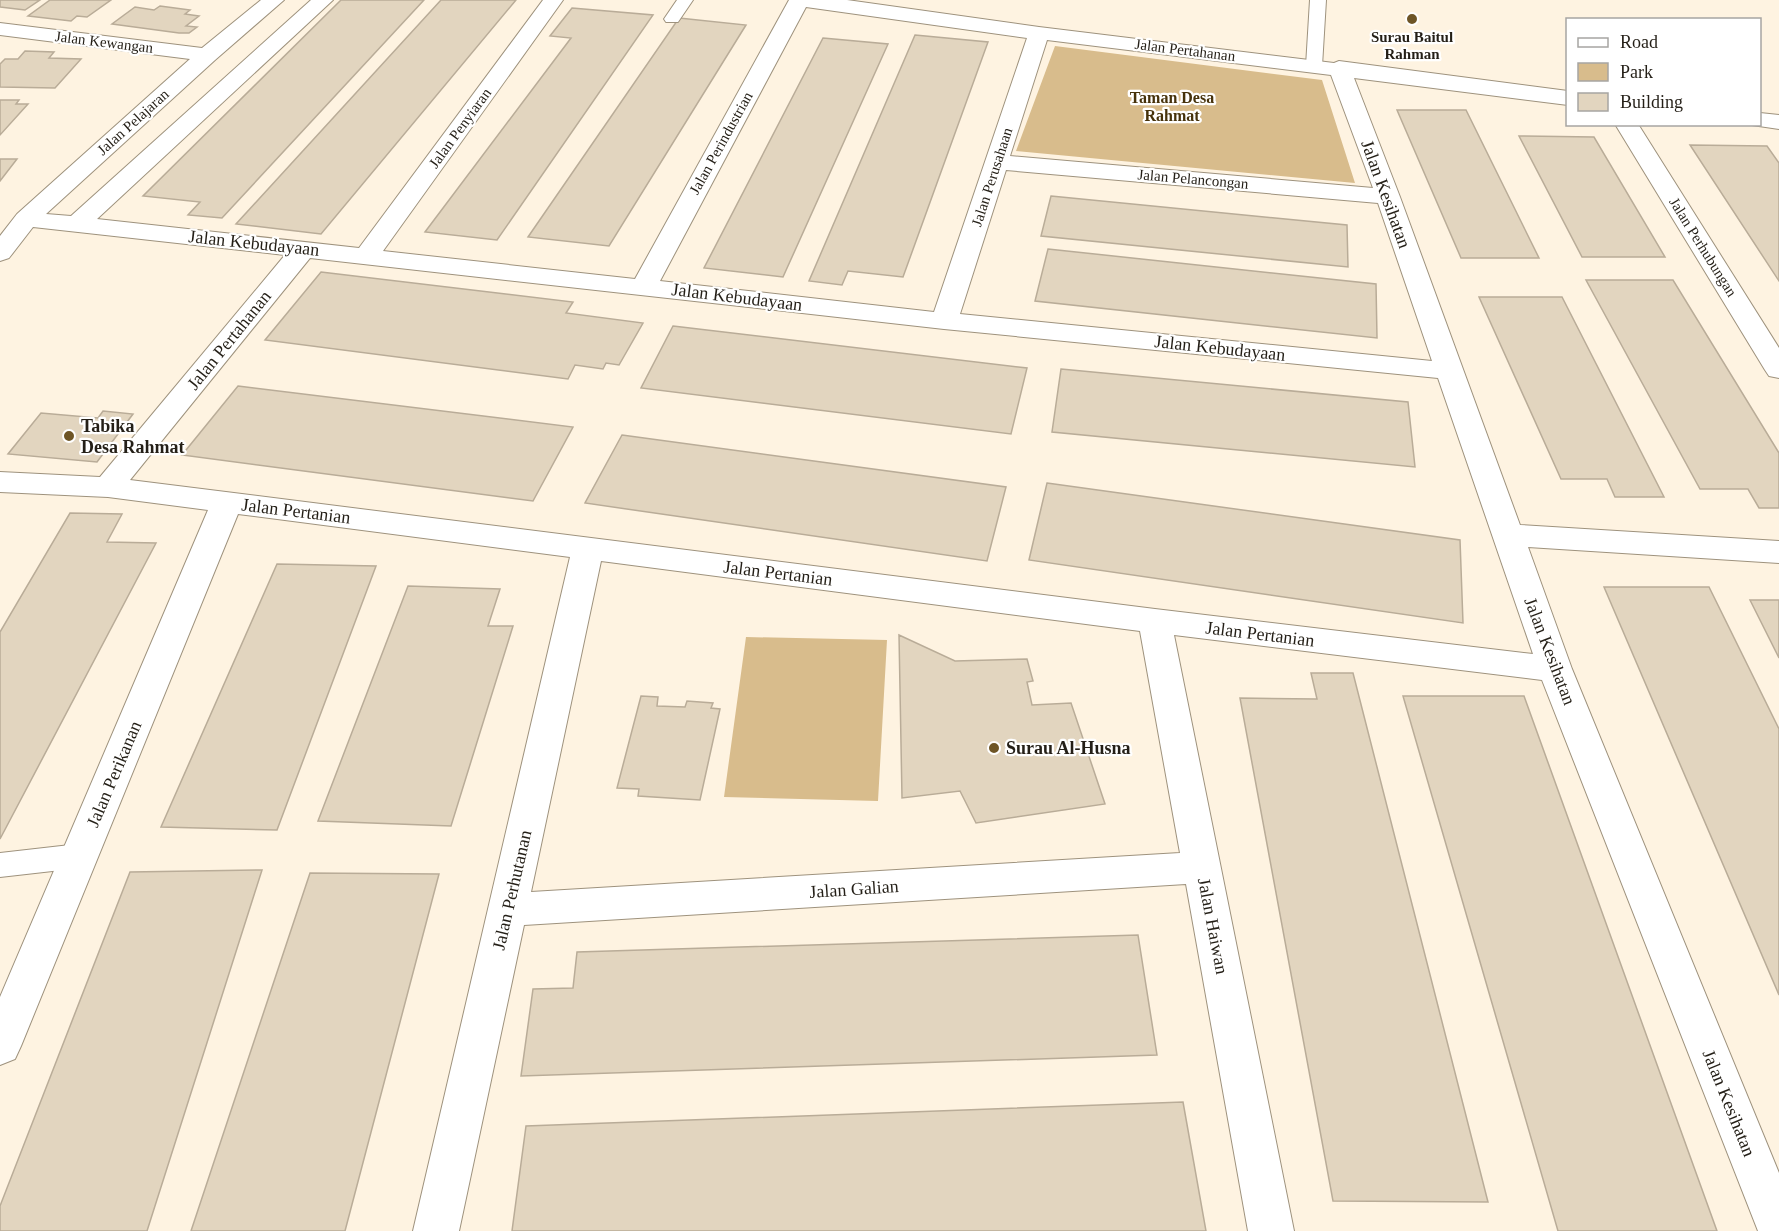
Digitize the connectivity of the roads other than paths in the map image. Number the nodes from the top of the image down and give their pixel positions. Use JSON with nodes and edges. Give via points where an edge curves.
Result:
{"nodes":[{"id":1,"x":274,"y":0,"type":"edge"},
{"id":2,"x":323,"y":0,"type":"edge"},
{"id":3,"x":553,"y":0,"type":"edge"},
{"id":4,"x":685,"y":0,"type":"edge"},
{"id":5,"x":801,"y":0,"type":"edge"},
{"id":6,"x":1318,"y":0,"type":"edge"},
{"id":7,"x":672,"y":19,"type":"dead end"},
{"id":8,"x":0,"y":29,"type":"edge"},
{"id":9,"x":1039,"y":33,"type":"junction"},
{"id":10,"x":207,"y":55,"type":"junction"},
{"id":11,"x":1327,"y":67,"type":"junction"},
{"id":12,"x":1566,"y":98,"type":"edge"},
{"id":13,"x":1761,"y":120,"type":"edge"},
{"id":14,"x":1779,"y":122,"type":"edge"},
{"id":15,"x":1627,"y":126,"type":"edge"},
{"id":16,"x":998,"y":162,"type":"junction"},
{"id":17,"x":1388,"y":197,"type":"junction"},
{"id":18,"x":26,"y":219,"type":"junction"},
{"id":19,"x":77,"y":224,"type":"junction"},
{"id":20,"x":304,"y":249,"type":"junction"},
{"id":21,"x":0,"y":253,"type":"edge"},
{"id":22,"x":366,"y":255,"type":"junction"},
{"id":23,"x":644,"y":286,"type":"junction"},
{"id":24,"x":944,"y":321,"type":"junction"},
{"id":25,"x":1779,"y":370,"type":"edge"},
{"id":26,"x":1448,"y":371,"type":"junction"},
{"id":27,"x":0,"y":482,"type":"edge"},
{"id":28,"x":108,"y":487,"type":"junction"},
{"id":29,"x":227,"y":502,"type":"junction"},
{"id":30,"x":1507,"y":535,"type":"junction"},
{"id":31,"x":588,"y":548,"type":"junction"},
{"id":32,"x":1779,"y":552,"type":"edge"},
{"id":33,"x":1155,"y":621,"type":"junction"},
{"id":34,"x":1555,"y":669,"type":"junction"},
{"id":35,"x":79,"y":856,"type":"junction"},
{"id":36,"x":0,"y":865,"type":"edge"},
{"id":37,"x":1201,"y":867,"type":"junction"},
{"id":38,"x":507,"y":910,"type":"junction"},
{"id":39,"x":0,"y":1046,"type":"edge"},
{"id":40,"x":1779,"y":1228,"type":"edge"},
{"id":41,"x":436,"y":1231,"type":"edge"},
{"id":42,"x":1271,"y":1231,"type":"edge"}],
"edges":[{"from":1,"to":10,"type":"street","name":"Jalan Pelajaran"},
{"from":2,"to":19,"type":"street"},
{"from":3,"to":22,"type":"street","name":"Jalan Penyiaran"},
{"from":4,"to":7,"type":"lane"},
{"from":5,"to":9,"type":"street","name":"Jalan Pertahanan"},
{"from":5,"to":23,"type":"street","name":"Jalan Perindustrian"},
{"from":6,"to":11,"type":"lane"},
{"from":8,"to":10,"type":"street","name":"Jalan Kewangan"},
{"from":9,"to":11,"type":"street","name":"Jalan Pertahanan"},
{"from":9,"to":16,"type":"street","name":"Jalan Perusahaan"},
{"from":10,"to":18,"type":"street","name":"Jalan Pelajaran"},
{"from":11,"to":12,"type":"street","name":"Jalan Pertahanan"},
{"from":11,"to":17,"type":"street","name":"Jalan Kesihatan"},
{"from":13,"to":14,"type":"street"},
{"from":15,"to":25,"type":"street","name":"Jalan Perhubungan"},
{"from":16,"to":17,"type":"street","name":"Jalan Pelancongan"},
{"from":16,"to":24,"type":"street","name":"Jalan Perusahaan"},
{"from":17,"to":26,"type":"street","name":"Jalan Kesihatan"},
{"from":18,"to":19,"type":"street","name":"Jalan Kebudayaan"},
{"from":18,"to":21,"type":"street","name":"Jalan Pelajaran"},
{"from":19,"to":20,"type":"street","name":"Jalan Kebudayaan"},
{"from":20,"to":22,"type":"street","name":"Jalan Kebudayaan"},
{"from":20,"to":28,"type":"street","name":"Jalan Pertahanan"},
{"from":22,"to":23,"type":"street","name":"Jalan Kebudayaan"},
{"from":23,"to":24,"type":"street","name":"Jalan Kebudayaan"},
{"from":24,"to":26,"type":"street","name":"Jalan Kebudayaan"},
{"from":26,"to":30,"type":"street","name":"Jalan Kesihatan"},
{"from":27,"to":28,"type":"street","name":"Jalan Pertanian"},
{"from":28,"to":29,"type":"street","name":"Jalan Pertanian"},
{"from":29,"to":31,"type":"street","name":"Jalan Pertanian"},
{"from":29,"to":35,"type":"street","name":"Jalan Perikanan"},
{"from":30,"to":32,"type":"street"},
{"from":30,"to":34,"type":"street","name":"Jalan Kesihatan"},
{"from":31,"to":33,"type":"street","name":"Jalan Pertanian"},
{"from":31,"to":38,"type":"street","name":"Jalan Perhutanan"},
{"from":33,"to":34,"type":"street","name":"Jalan Pertanian"},
{"from":33,"to":37,"type":"street","name":"Jalan Haiwan"},
{"from":34,"to":40,"type":"street","name":"Jalan Kesihatan"},
{"from":35,"to":36,"type":"lane"},
{"from":35,"to":39,"type":"street","name":"Jalan Perikanan"},
{"from":37,"to":38,"type":"street","name":"Jalan Galian"},
{"from":37,"to":42,"type":"street","name":"Jalan Haiwan"},
{"from":38,"to":41,"type":"street","name":"Jalan Perhutanan"}]}
